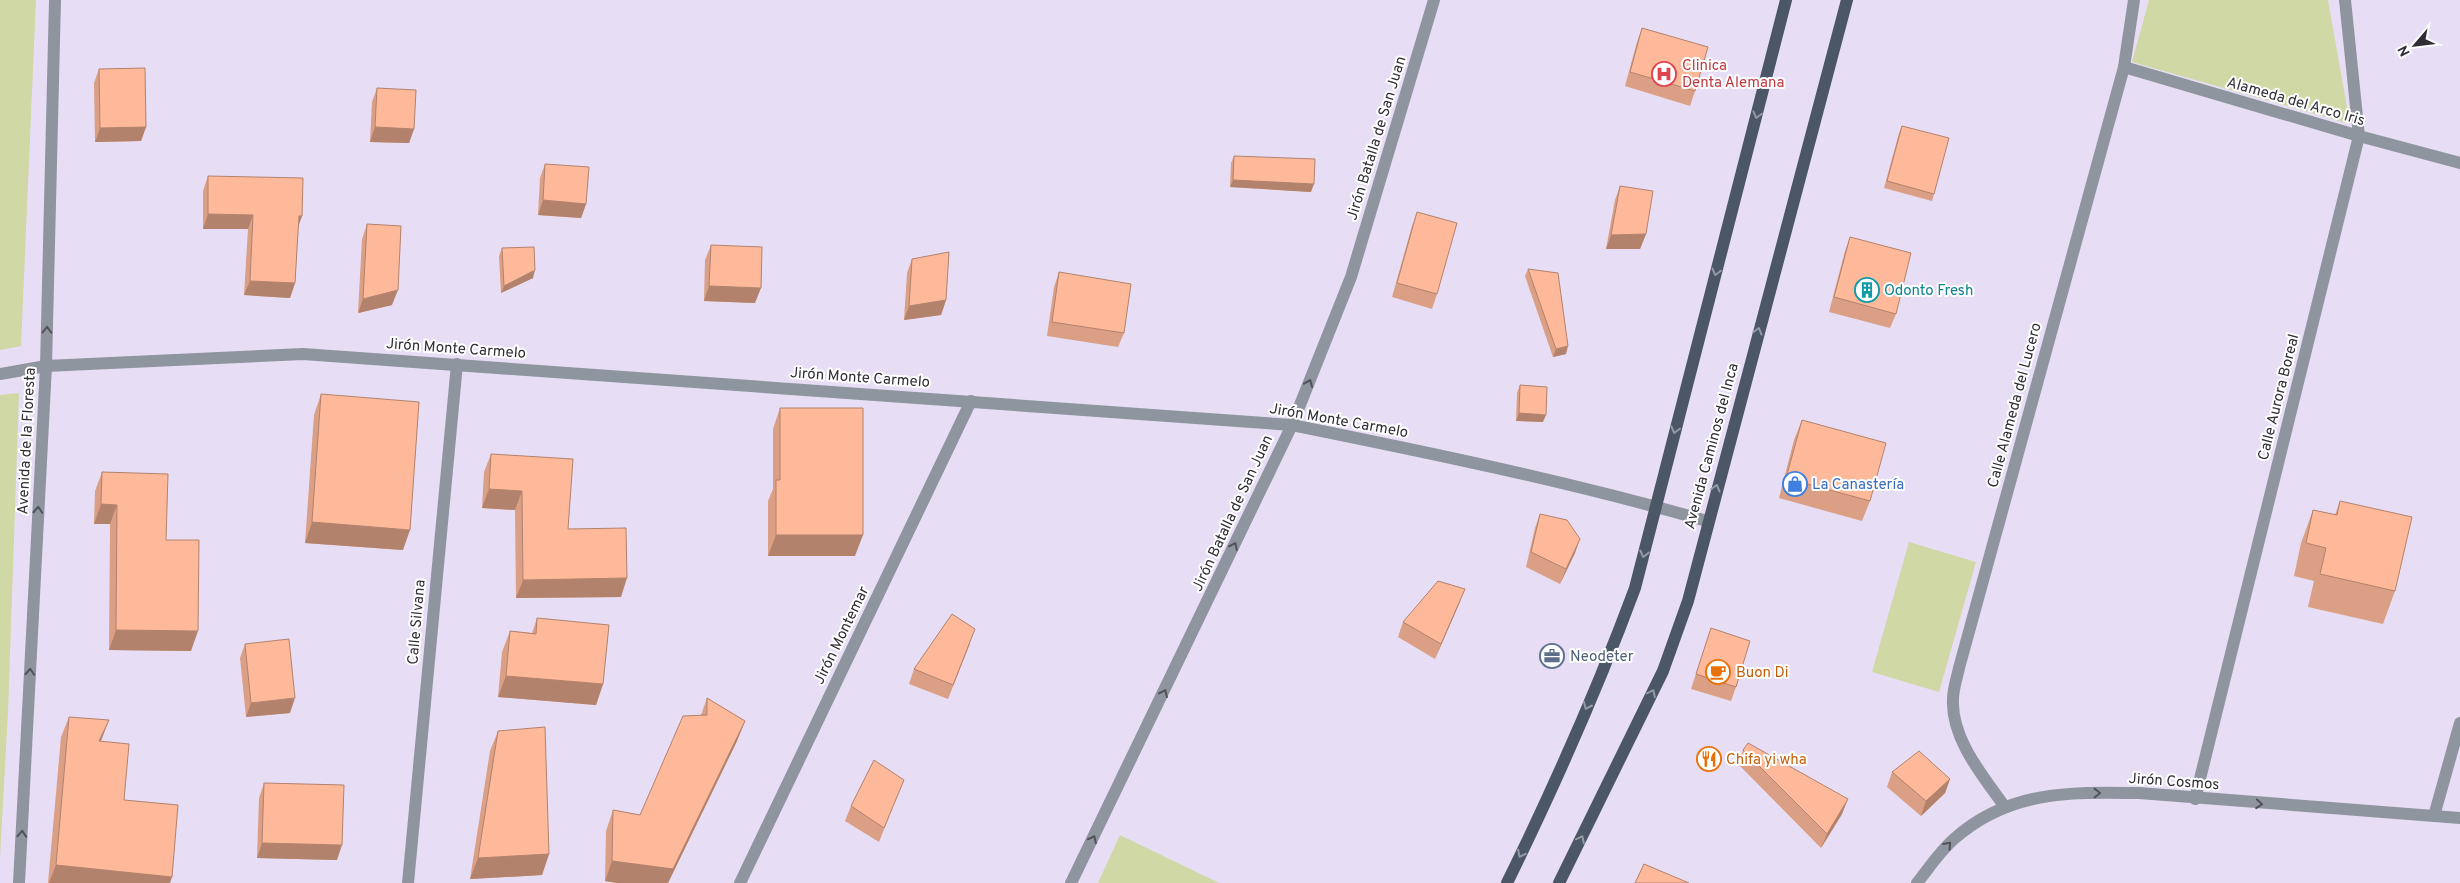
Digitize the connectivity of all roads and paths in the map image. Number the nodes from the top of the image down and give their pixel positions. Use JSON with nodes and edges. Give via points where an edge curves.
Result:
{"nodes":[{"id":1,"x":55,"y":0,"type":"edge"},
{"id":2,"x":1434,"y":0,"type":"edge"},
{"id":3,"x":1786,"y":0,"type":"edge"},
{"id":4,"x":1847,"y":0,"type":"edge"},
{"id":5,"x":2134,"y":0,"type":"edge"},
{"id":6,"x":2345,"y":0,"type":"edge"},
{"id":7,"x":2124,"y":67,"type":"junction"},
{"id":8,"x":2359,"y":136,"type":"junction"},
{"id":9,"x":2460,"y":164,"type":"edge"},
{"id":10,"x":457,"y":364,"type":"junction"},
{"id":11,"x":46,"y":366,"type":"junction"},
{"id":12,"x":0,"y":374,"type":"edge"},
{"id":13,"x":971,"y":401,"type":"junction"},
{"id":14,"x":1292,"y":425,"type":"junction"},
{"id":15,"x":1655,"y":506,"type":"junction"},
{"id":16,"x":1707,"y":521,"type":"junction"},
{"id":17,"x":2460,"y":722,"type":"edge"},
{"id":18,"x":2195,"y":799,"type":"junction"},
{"id":19,"x":2005,"y":807,"type":"junction"},
{"id":20,"x":2434,"y":816,"type":"junction"},
{"id":21,"x":2460,"y":818,"type":"edge"},
{"id":22,"x":19,"y":883,"type":"edge"},
{"id":23,"x":408,"y":883,"type":"edge"},
{"id":24,"x":740,"y":883,"type":"edge"},
{"id":25,"x":1071,"y":883,"type":"edge"},
{"id":26,"x":1507,"y":883,"type":"edge"},
{"id":27,"x":1560,"y":883,"type":"edge"},
{"id":28,"x":1917,"y":883,"type":"edge"}],
"edges":[{"from":11,"to":1,"type":"street","name":"Avenida de la Floresta","one_way":true},
{"from":14,"to":2,"type":"street","name":"Jirón Batalla de San Juan","one_way":true,"via":[[1351,277]]},
{"from":3,"to":15,"type":"main road","one_way":true},
{"from":16,"to":4,"type":"main road","name":"Avenida Caminos del Inca","one_way":true},
{"from":5,"to":7,"type":"street","name":"Calle Alameda del Lucero"},
{"from":6,"to":8,"type":"street","name":"Calle Aurora Boreal"},
{"from":7,"to":8,"type":"street","name":"Alameda del Arco Iris"},
{"from":7,"to":19,"type":"street","name":"Calle Alameda del Lucero","via":[[1959,668],[1953,700],[1958,732],[1975,764]]},
{"from":8,"to":9,"type":"street","name":"Alameda del Arco Iris"},
{"from":8,"to":18,"type":"street","name":"Calle Aurora Boreal"},
{"from":10,"to":11,"type":"street","name":"Jirón Monte Carmelo","via":[[303,354]]},
{"from":10,"to":13,"type":"street","name":"Jirón Monte Carmelo"},
{"from":10,"to":23,"type":"street","name":"Calle Silvana"},
{"from":11,"to":12,"type":"street","name":"Jirón Monte Carmelo"},
{"from":22,"to":11,"type":"street","name":"Avenida de la Floresta","one_way":true},
{"from":13,"to":14,"type":"street","name":"Jirón Monte Carmelo"},
{"from":13,"to":24,"type":"street","name":"Jirón Montemar"},
{"from":14,"to":15,"type":"street","name":"Jirón Monte Carmelo","via":[[1408,448]]},
{"from":25,"to":14,"type":"street","name":"Jirón Batalla de San Juan","one_way":true},
{"from":15,"to":16,"type":"street","name":"Jirón Monte Carmelo"},
{"from":15,"to":26,"type":"main road","one_way":true,"via":[[1635,588],[1614,645],[1530,838]]},
{"from":27,"to":16,"type":"main road","name":"Avenida Caminos del Inca","one_way":true,"via":[[1663,671],[1688,601]]},
{"from":17,"to":20,"type":"street"},
{"from":19,"to":18,"type":"street","name":"Jirón Cosmos","one_way":true,"via":[[2037,797],[2093,793],[2139,793]]},
{"from":18,"to":20,"type":"street","name":"Jirón Cosmos","one_way":true},
{"from":28,"to":19,"type":"street","name":"Jirón Cosmos","one_way":true,"via":[[1954,839]]},
{"from":20,"to":21,"type":"street","name":"Jirón Cosmos"}]}
